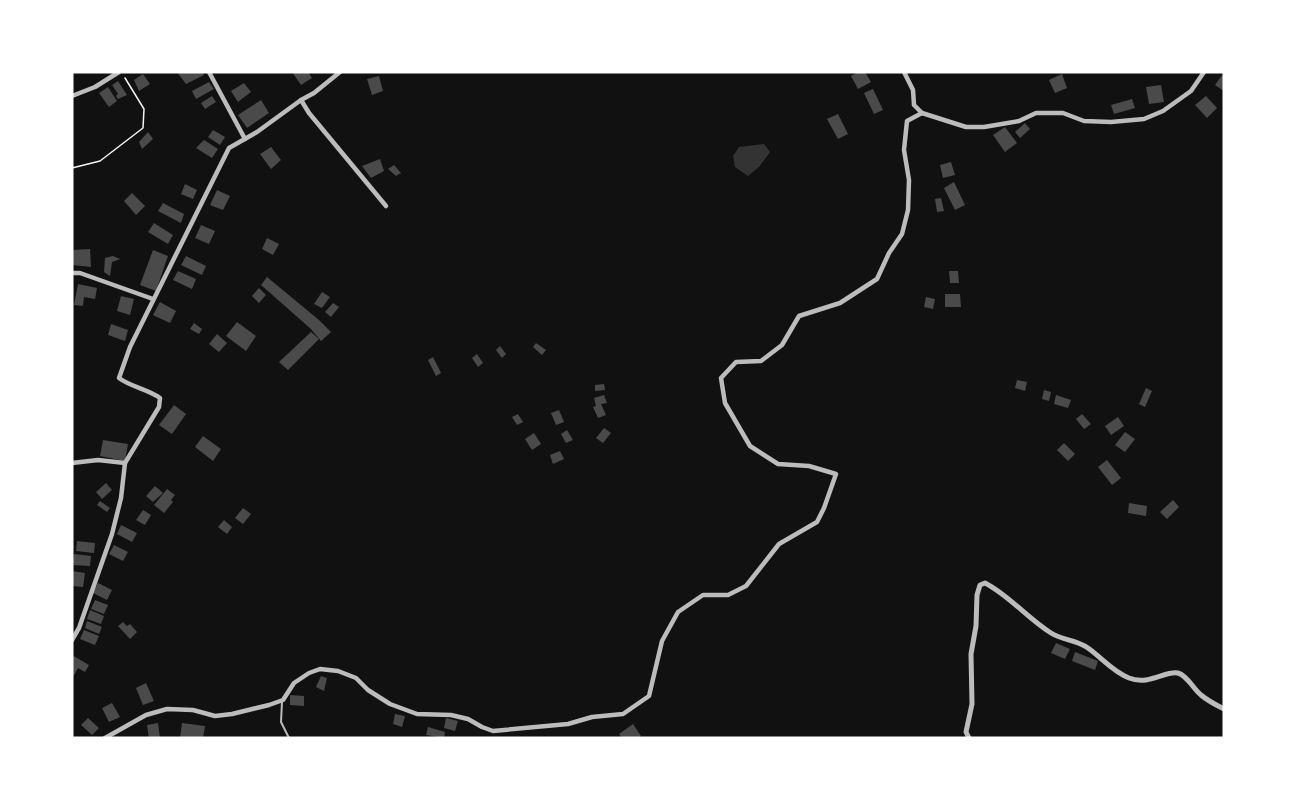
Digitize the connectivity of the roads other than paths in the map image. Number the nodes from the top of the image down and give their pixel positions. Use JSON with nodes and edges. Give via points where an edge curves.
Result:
{"nodes":[{"id":1,"x":120,"y":72,"type":"edge"},
{"id":2,"x":209,"y":72,"type":"edge"},
{"id":3,"x":339,"y":72,"type":"edge"},
{"id":4,"x":904,"y":72,"type":"edge"},
{"id":5,"x":1204,"y":72,"type":"edge"},
{"id":6,"x":329,"y":74,"type":"dead end"},
{"id":7,"x":326,"y":81,"type":"junction"},
{"id":8,"x":72,"y":96,"type":"edge"},
{"id":9,"x":301,"y":100,"type":"junction"},
{"id":10,"x":922,"y":113,"type":"junction"},
{"id":11,"x":245,"y":139,"type":"junction"},
{"id":12,"x":386,"y":206,"type":"dead end"},
{"id":13,"x":72,"y":273,"type":"edge"},
{"id":14,"x":153,"y":299,"type":"junction"},
{"id":15,"x":72,"y":463,"type":"edge"},
{"id":16,"x":125,"y":463,"type":"junction"},
{"id":17,"x":72,"y":640,"type":"edge"},
{"id":18,"x":283,"y":700,"type":"junction"},
{"id":19,"x":1224,"y":709,"type":"edge"},
{"id":20,"x":105,"y":738,"type":"edge"},
{"id":21,"x":289,"y":738,"type":"edge"},
{"id":22,"x":969,"y":738,"type":"edge"}],
"edges":[{"from":1,"to":8,"type":"street"},
{"from":2,"to":11,"type":"street"},
{"from":3,"to":7,"type":"street"},
{"from":4,"to":10,"type":"street","via":[[913,90],[914,105]]},
{"from":5,"to":10,"type":"street","via":[[1191,91],[1144,119],[1084,121],[1063,113],[1036,113],[1019,121],[966,127]]},
{"from":6,"to":7,"type":"street"},
{"from":7,"to":9,"type":"street"},
{"from":9,"to":11,"type":"street"},
{"from":9,"to":12,"type":"street"},
{"from":10,"to":18,"type":"street","via":[[908,121],[906,129],[904,150],[909,180],[902,234],[877,279],[840,303],[800,316],[782,345],[761,360],[736,362],[721,378],[725,403],[750,446],[778,464],[809,466],[836,474],[824,508],[817,522],[779,544],[746,586],[728,594],[703,595],[678,612],[663,640],[649,696],[623,714],[494,731],[468,718],[417,714],[390,704],[356,678],[338,671],[321,669],[309,673],[294,683]]},
{"from":11,"to":14,"type":"street","via":[[229,148]]},
{"from":13,"to":14,"type":"street"},
{"from":14,"to":16,"type":"street","via":[[119,378],[150,391],[160,398],[159,406]]},
{"from":15,"to":16,"type":"street"},
{"from":16,"to":17,"type":"street","via":[[112,534]]},
{"from":18,"to":20,"type":"street","via":[[214,716],[167,709],[146,715]]},
{"from":18,"to":21,"type":"lane","via":[[281,722]]},
{"from":19,"to":22,"type":"street","via":[[1198,693],[1178,673],[1143,681],[1129,679],[1077,641],[1051,633],[1004,593],[985,583],[976,596],[972,705],[966,732]]}]}
